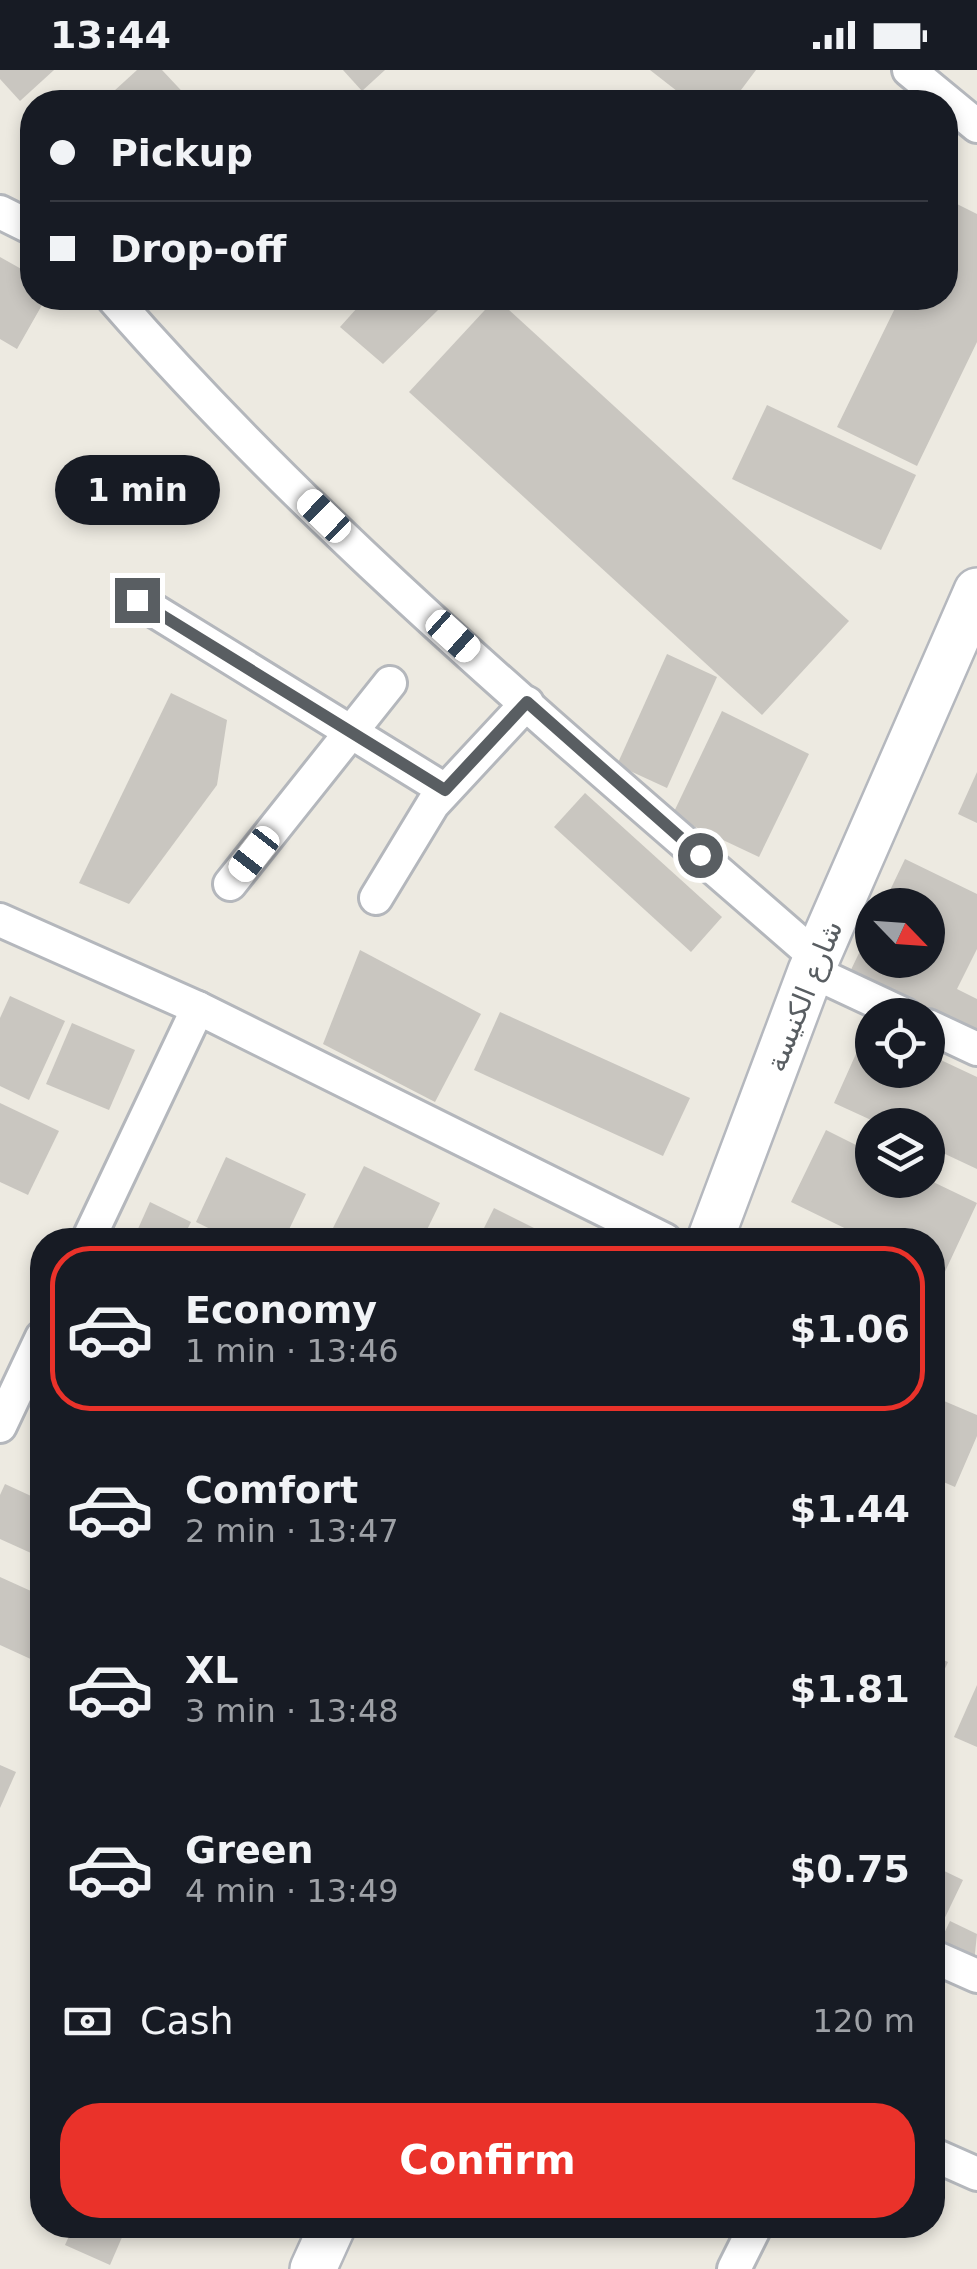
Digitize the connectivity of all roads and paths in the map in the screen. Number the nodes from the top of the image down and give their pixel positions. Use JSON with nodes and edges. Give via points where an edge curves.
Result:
{"nodes":[{"id":1,"x":909,"y":70,"type":"edge"},
{"id":2,"x":933,"y":90,"type":"edge"},
{"id":3,"x":123,"y":310,"type":"edge"},
{"id":4,"x":977,"y":591,"type":"edge"},
{"id":5,"x":137,"y":600,"type":"dead end"},
{"id":6,"x":390,"y":683,"type":"dead end"},
{"id":7,"x":527,"y":702,"type":"junction"},
{"id":8,"x":349,"y":730,"type":"junction"},
{"id":9,"x":445,"y":790,"type":"junction"},
{"id":10,"x":230,"y":884,"type":"dead end"},
{"id":11,"x":376,"y":898,"type":"dead end"},
{"id":12,"x":0,"y":920,"type":"edge"},
{"id":13,"x":814,"y":964,"type":"junction"},
{"id":14,"x":875,"y":998,"type":"edge"},
{"id":15,"x":198,"y":1008,"type":"junction"},
{"id":16,"x":945,"y":1034,"type":"edge"},
{"id":17,"x":977,"y":1049,"type":"edge"},
{"id":18,"x":94,"y":1228,"type":"edge"},
{"id":19,"x":641,"y":1228,"type":"edge"},
{"id":20,"x":715,"y":1228,"type":"edge"},
{"id":21,"x":30,"y":1362,"type":"edge"},
{"id":22,"x":0,"y":1426,"type":"edge"},
{"id":23,"x":945,"y":1962,"type":"edge"},
{"id":24,"x":977,"y":1976,"type":"edge"},
{"id":25,"x":945,"y":2160,"type":"edge"},
{"id":26,"x":977,"y":2174,"type":"edge"},
{"id":27,"x":326,"y":2238,"type":"edge"},
{"id":28,"x":750,"y":2238,"type":"edge"},
{"id":29,"x":313,"y":2269,"type":"edge"},
{"id":30,"x":734,"y":2269,"type":"edge"}],
"edges":[{"from":1,"to":2,"type":"street"},
{"from":3,"to":7,"type":"street","via":[[206,403]]},
{"from":4,"to":13,"type":"main road","name":"شارع الكنيسة"},
{"from":5,"to":8,"type":"street"},
{"from":6,"to":8,"type":"street"},
{"from":7,"to":9,"type":"street"},
{"from":7,"to":13,"type":"street"},
{"from":8,"to":9,"type":"street"},
{"from":8,"to":10,"type":"street"},
{"from":9,"to":11,"type":"street"},
{"from":12,"to":15,"type":"street"},
{"from":13,"to":14,"type":"street"},
{"from":13,"to":20,"type":"main road","name":"شارع الكنيسة"},
{"from":15,"to":18,"type":"street"},
{"from":15,"to":19,"type":"street"},
{"from":16,"to":17,"type":"street"},
{"from":21,"to":22,"type":"street"},
{"from":23,"to":24,"type":"street"},
{"from":25,"to":26,"type":"street"},
{"from":27,"to":29,"type":"main road"},
{"from":28,"to":30,"type":"street"}]}
